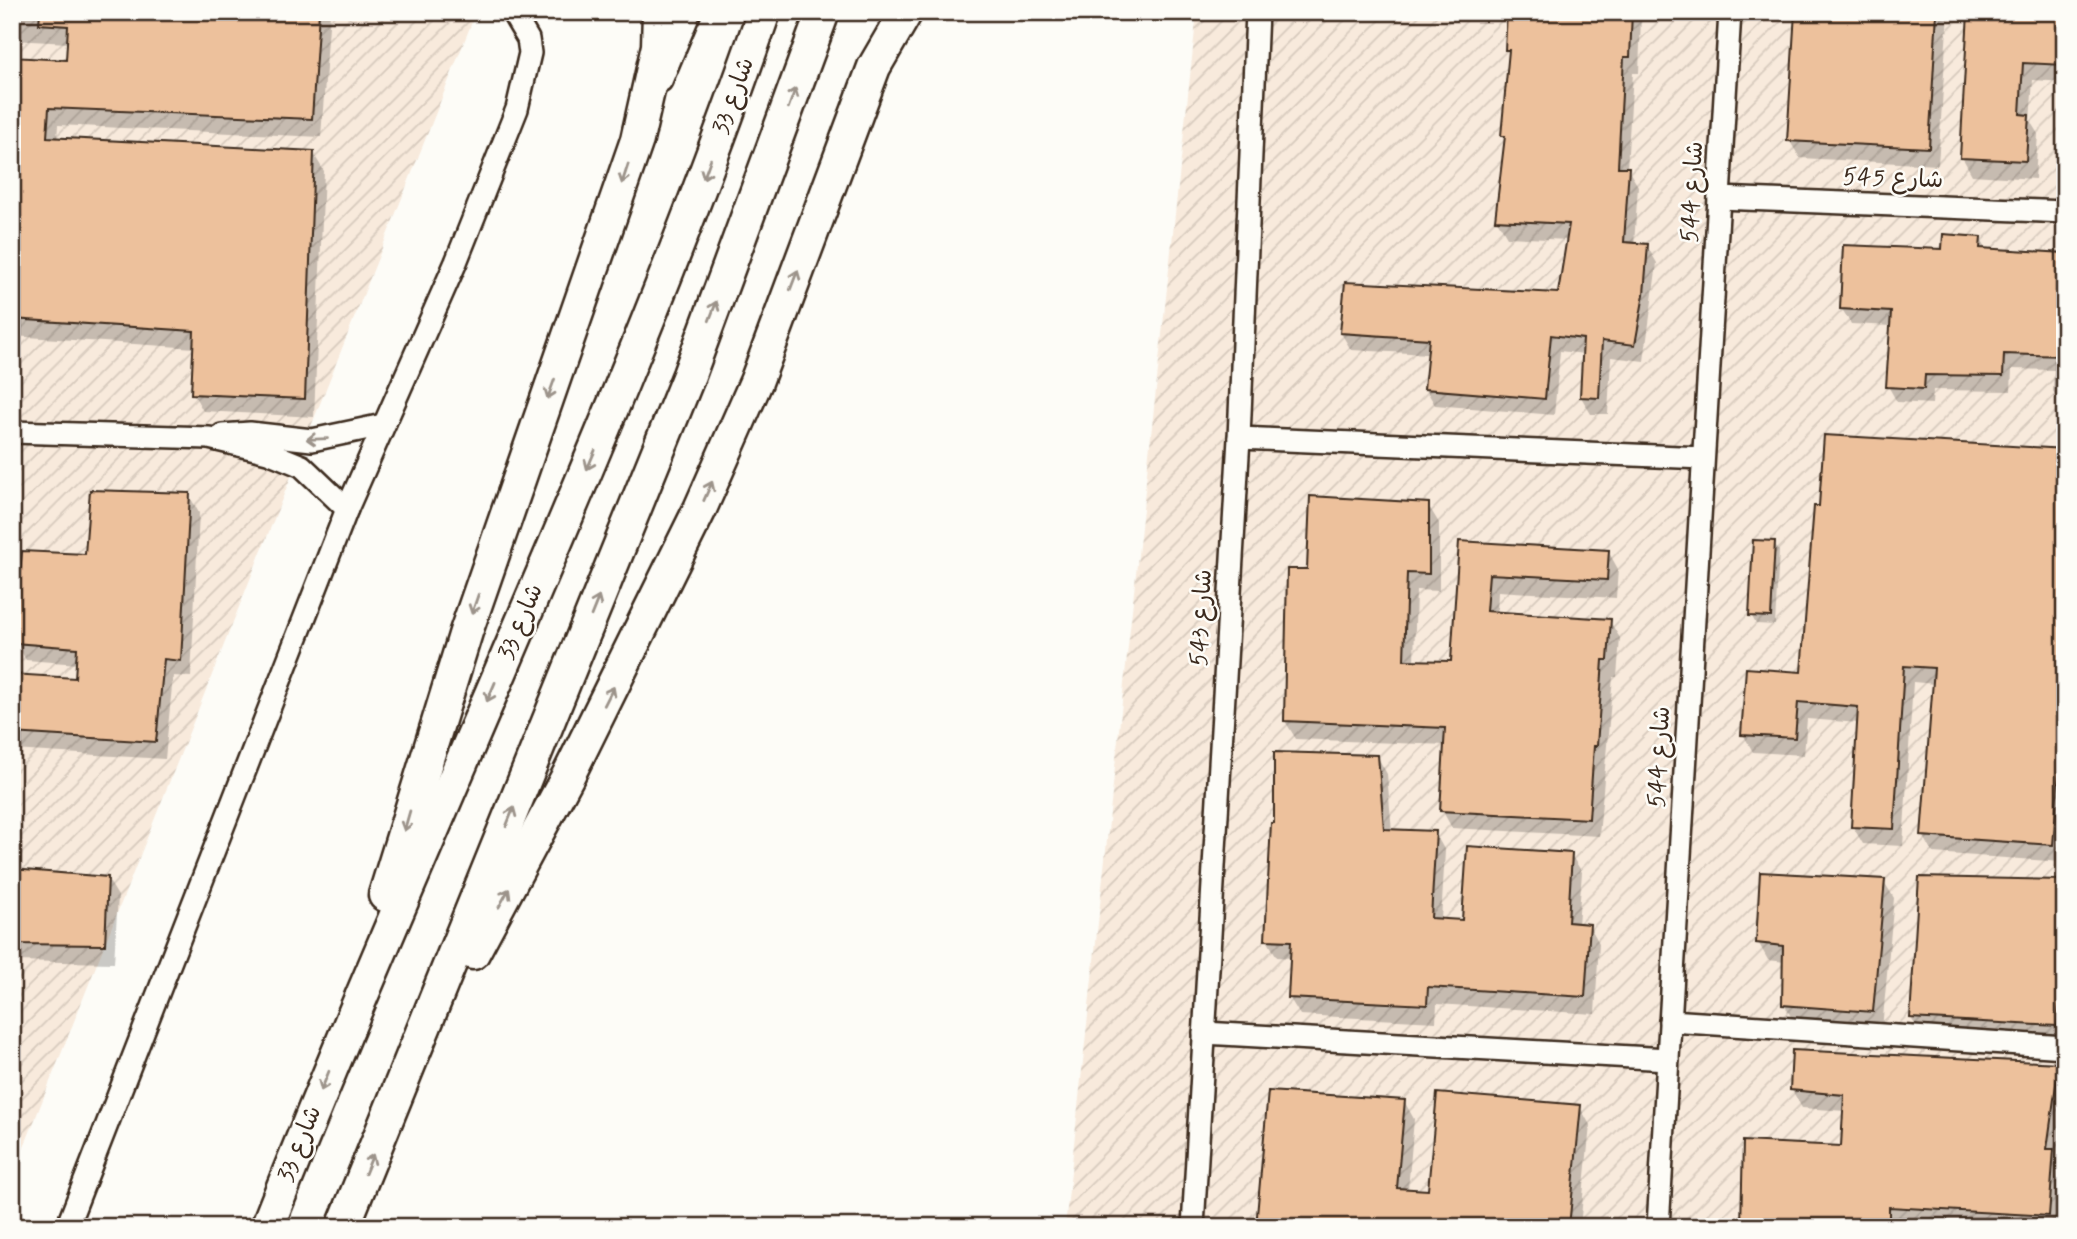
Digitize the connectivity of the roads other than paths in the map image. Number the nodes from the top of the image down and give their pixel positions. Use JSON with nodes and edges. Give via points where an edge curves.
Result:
{"nodes":[{"id":1,"x":512,"y":12,"type":"edge"},
{"id":2,"x":659,"y":12,"type":"edge"},
{"id":3,"x":690,"y":12,"type":"edge"},
{"id":4,"x":764,"y":12,"type":"edge"},
{"id":5,"x":822,"y":12,"type":"edge"},
{"id":6,"x":889,"y":12,"type":"edge"},
{"id":7,"x":906,"y":12,"type":"edge"},
{"id":8,"x":1256,"y":12,"type":"edge"},
{"id":9,"x":1730,"y":12,"type":"edge"},
{"id":10,"x":874,"y":68,"type":"junction"},
{"id":11,"x":637,"y":140,"type":"junction"},
{"id":12,"x":1719,"y":198,"type":"junction"},
{"id":13,"x":2065,"y":212,"type":"edge"},
{"id":14,"x":383,"y":425,"type":"junction"},
{"id":15,"x":12,"y":432,"type":"edge"},
{"id":16,"x":209,"y":438,"type":"junction"},
{"id":17,"x":1239,"y":438,"type":"junction"},
{"id":18,"x":1703,"y":458,"type":"junction"},
{"id":19,"x":347,"y":509,"type":"junction"},
{"id":20,"x":1671,"y":1021,"type":"junction"},
{"id":21,"x":346,"y":1030,"type":"junction"},
{"id":22,"x":1204,"y":1032,"type":"junction"},
{"id":23,"x":2065,"y":1047,"type":"edge"},
{"id":24,"x":1668,"y":1059,"type":"junction"},
{"id":25,"x":410,"y":1064,"type":"junction"},
{"id":26,"x":67,"y":1227,"type":"edge"},
{"id":27,"x":267,"y":1227,"type":"edge"},
{"id":28,"x":343,"y":1227,"type":"edge"},
{"id":29,"x":1193,"y":1227,"type":"edge"},
{"id":30,"x":1658,"y":1227,"type":"edge"}],
"edges":[{"from":1,"to":14,"type":"street","via":[[529,46],[523,90],[479,206]]},
{"from":2,"to":11,"type":"highway","via":[[658,46]]},
{"from":3,"to":11,"type":"street"},
{"from":4,"to":21,"type":"highway","name":"شارع 33","one_way":true,"via":[[637,353]]},
{"from":25,"to":5,"type":"highway","one_way":true,"via":[[689,375]]},
{"from":6,"to":10,"type":"street"},
{"from":7,"to":10,"type":"highway"},
{"from":8,"to":17,"type":"street","name":"شارع 543"},
{"from":9,"to":12,"type":"street","name":"شارع 544"},
{"from":25,"to":10,"type":"highway","one_way":true,"via":[[545,821],[699,509],[756,382]]},
{"from":11,"to":21,"type":"highway","one_way":true,"via":[[466,632]]},
{"from":12,"to":13,"type":"street","name":"شارع 545"},
{"from":12,"to":18,"type":"street","name":"شارع 544"},
{"from":14,"to":16,"type":"street","one_way":true,"via":[[320,440],[250,433]]},
{"from":14,"to":19,"type":"street"},
{"from":15,"to":16,"type":"street"},
{"from":16,"to":19,"type":"street","via":[[268,452],[302,466]]},
{"from":17,"to":18,"type":"street"},
{"from":17,"to":22,"type":"street","name":"شارع 543"},
{"from":18,"to":20,"type":"street","name":"شارع 544"},
{"from":19,"to":26,"type":"street"},
{"from":20,"to":23,"type":"street"},
{"from":20,"to":24,"type":"street","name":"شارع 544"},
{"from":21,"to":27,"type":"highway","name":"شارع 33","one_way":true},
{"from":22,"to":24,"type":"street"},
{"from":22,"to":29,"type":"street","name":"شارع 543"},
{"from":24,"to":30,"type":"street","name":"شارع 544"},
{"from":28,"to":25,"type":"highway","one_way":true}]}
